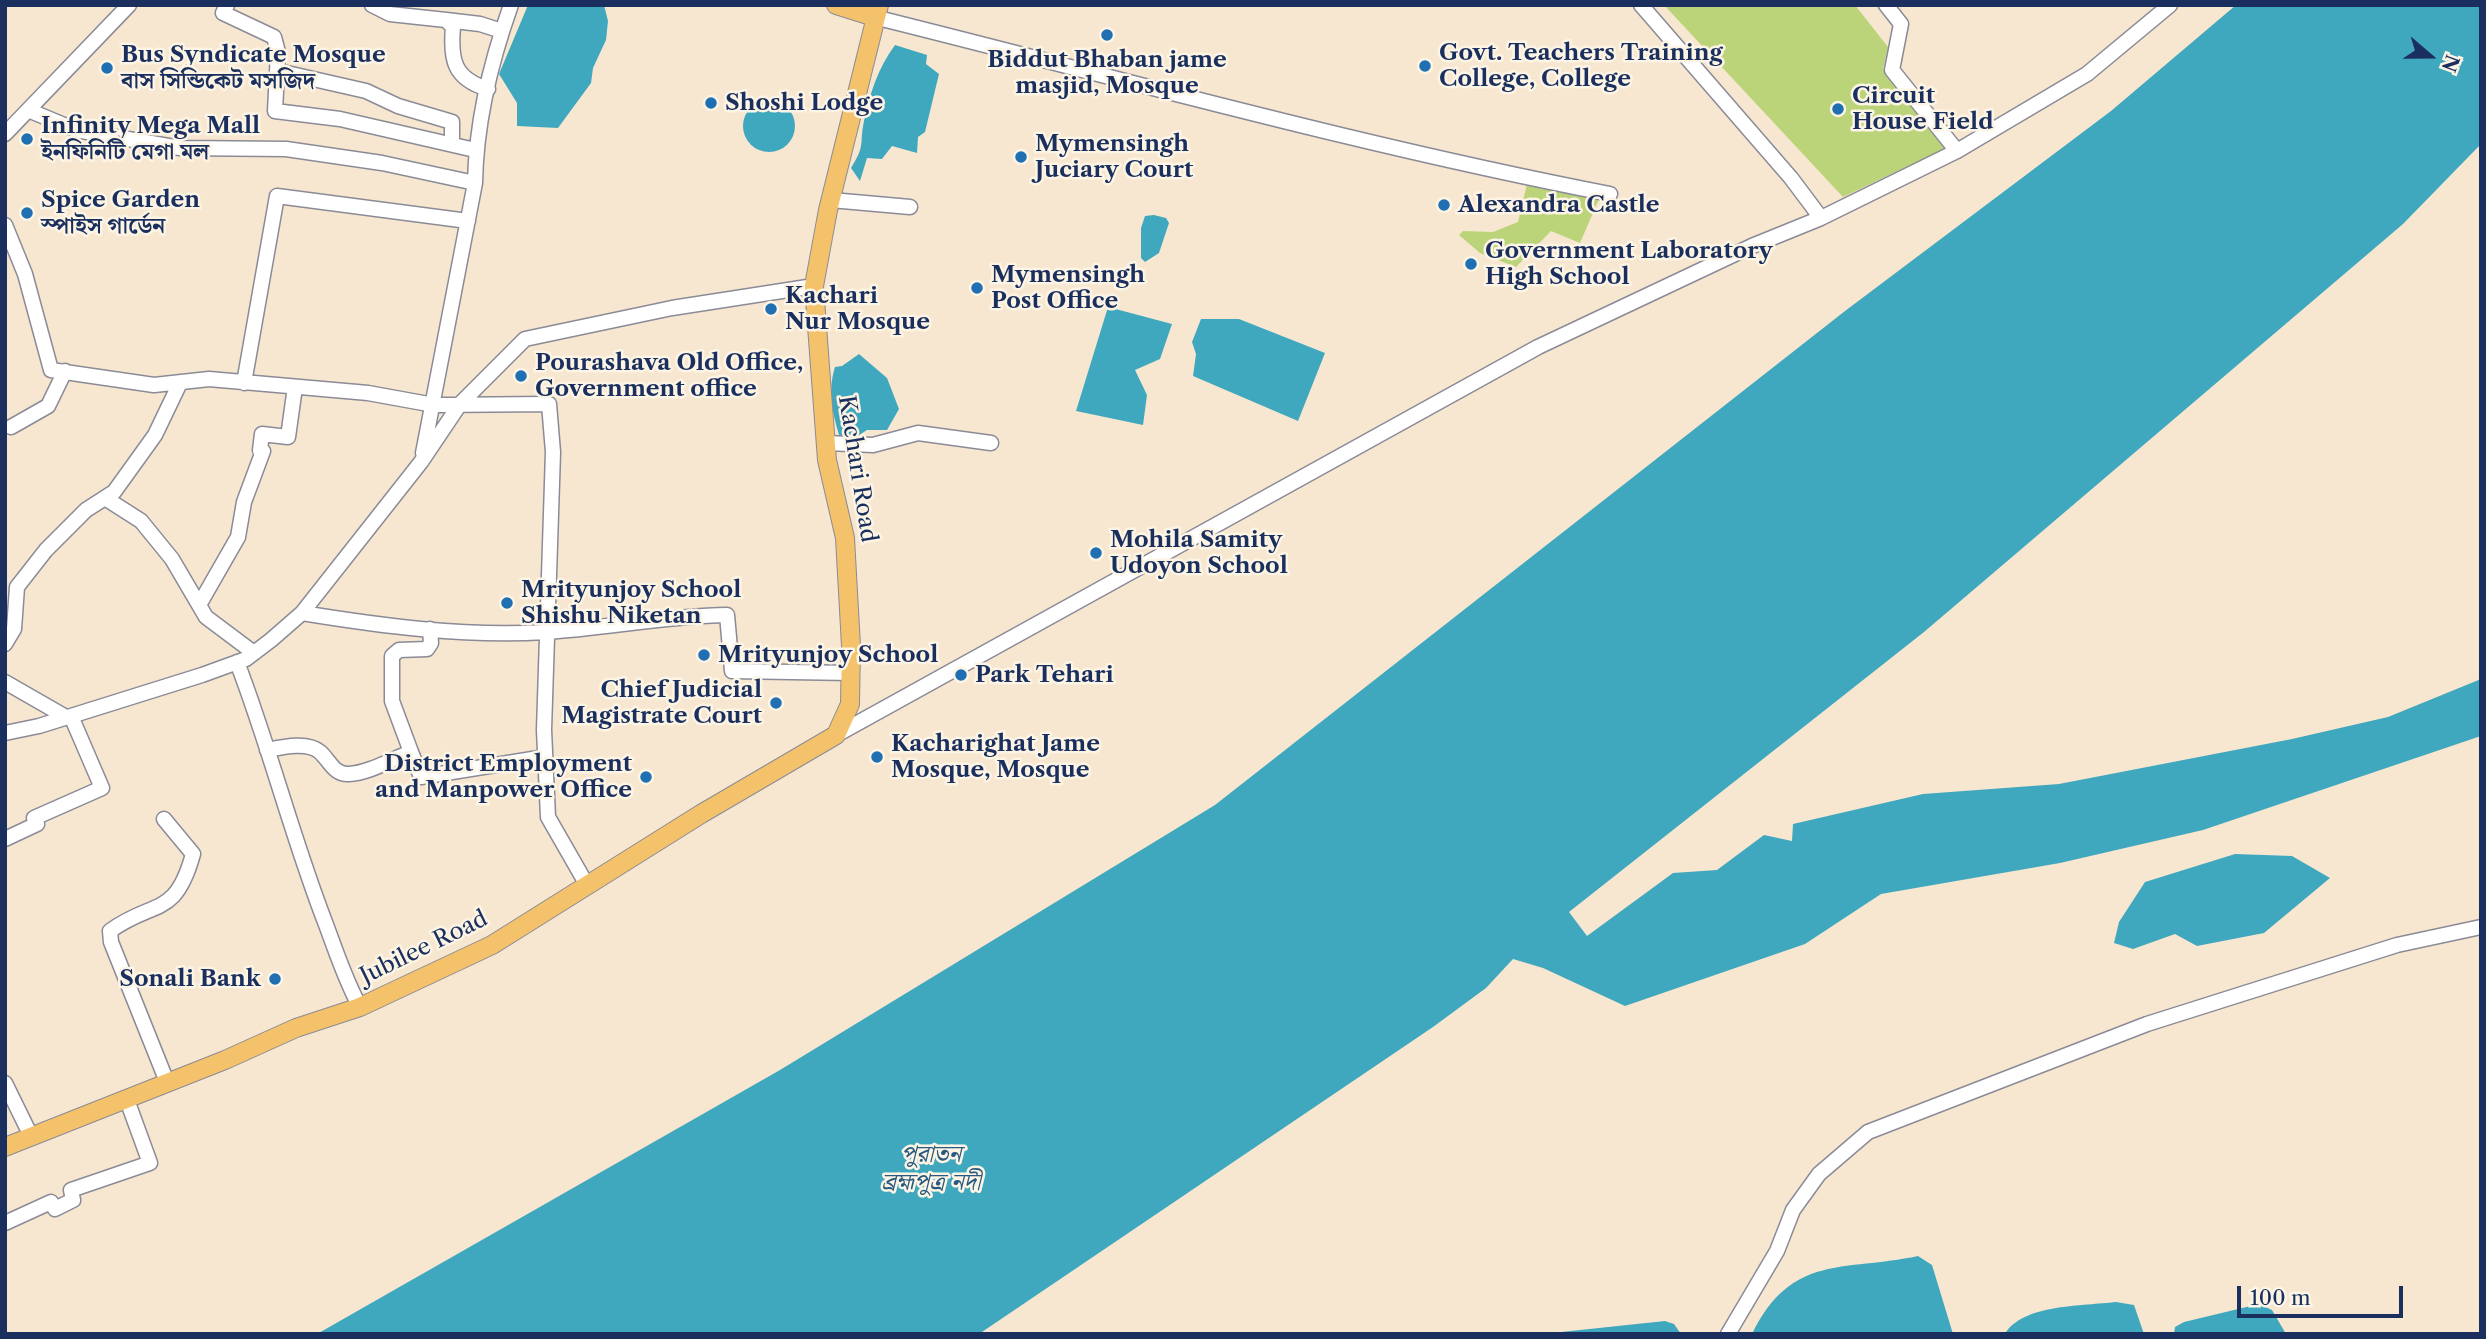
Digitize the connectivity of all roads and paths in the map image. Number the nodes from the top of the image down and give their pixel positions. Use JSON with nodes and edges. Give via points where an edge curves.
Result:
{"nodes":[{"id":1,"x":129,"y":5,"type":"edge"},
{"id":2,"x":227,"y":5,"type":"edge"},
{"id":3,"x":372,"y":5,"type":"edge"},
{"id":4,"x":511,"y":5,"type":"edge"},
{"id":5,"x":836,"y":5,"type":"edge"},
{"id":6,"x":1641,"y":5,"type":"edge"},
{"id":7,"x":1886,"y":5,"type":"edge"},
{"id":8,"x":2170,"y":5,"type":"edge"},
{"id":9,"x":876,"y":11,"type":"edge"},
{"id":10,"x":446,"y":20,"type":"junction"},
{"id":11,"x":502,"y":31,"type":"junction"},
{"id":12,"x":278,"y":71,"type":"junction"},
{"id":13,"x":488,"y":89,"type":"junction"},
{"id":14,"x":28,"y":110,"type":"junction"},
{"id":15,"x":5,"y":134,"type":"edge"},
{"id":16,"x":452,"y":142,"type":"junction"},
{"id":17,"x":475,"y":150,"type":"junction"},
{"id":18,"x":1957,"y":151,"type":"junction"},
{"id":19,"x":475,"y":183,"type":"junction"},
{"id":20,"x":1610,"y":194,"type":"dead end"},
{"id":21,"x":831,"y":200,"type":"junction"},
{"id":22,"x":911,"y":208,"type":"dead end"},
{"id":23,"x":1821,"y":218,"type":"junction"},
{"id":24,"x":468,"y":221,"type":"junction"},
{"id":25,"x":5,"y":225,"type":"edge"},
{"id":26,"x":814,"y":286,"type":"junction"},
{"id":27,"x":65,"y":371,"type":"junction"},
{"id":28,"x":244,"y":383,"type":"junction"},
{"id":29,"x":179,"y":385,"type":"junction"},
{"id":30,"x":295,"y":387,"type":"junction"},
{"id":31,"x":460,"y":404,"type":"junction"},
{"id":32,"x":434,"y":405,"type":"junction"},
{"id":33,"x":11,"y":427,"type":"dead end"},
{"id":34,"x":826,"y":443,"type":"junction"},
{"id":35,"x":990,"y":443,"type":"dead end"},
{"id":36,"x":421,"y":462,"type":"junction"},
{"id":37,"x":105,"y":498,"type":"junction"},
{"id":38,"x":11,"y":583,"type":"edge"},
{"id":39,"x":199,"y":605,"type":"junction"},
{"id":40,"x":302,"y":613,"type":"junction"},
{"id":41,"x":430,"y":629,"type":"junction"},
{"id":42,"x":546,"y":632,"type":"junction"},
{"id":43,"x":5,"y":644,"type":"edge"},
{"id":44,"x":254,"y":653,"type":"junction"},
{"id":45,"x":237,"y":662,"type":"junction"},
{"id":46,"x":851,"y":673,"type":"junction"},
{"id":47,"x":5,"y":682,"type":"edge"},
{"id":48,"x":68,"y":716,"type":"junction"},
{"id":49,"x":5,"y":733,"type":"edge"},
{"id":50,"x":836,"y":735,"type":"junction"},
{"id":51,"x":267,"y":750,"type":"junction"},
{"id":52,"x":411,"y":752,"type":"junction"},
{"id":53,"x":545,"y":757,"type":"junction"},
{"id":54,"x":164,"y":819,"type":"dead end"},
{"id":55,"x":5,"y":838,"type":"edge"},
{"id":56,"x":587,"y":884,"type":"junction"},
{"id":57,"x":2481,"y":927,"type":"edge"},
{"id":58,"x":360,"y":1007,"type":"junction"},
{"id":59,"x":167,"y":1082,"type":"junction"},
{"id":60,"x":5,"y":1083,"type":"edge"},
{"id":61,"x":127,"y":1100,"type":"junction"},
{"id":62,"x":31,"y":1136,"type":"junction"},
{"id":63,"x":5,"y":1147,"type":"edge"},
{"id":64,"x":5,"y":1223,"type":"edge"},
{"id":65,"x":1728,"y":1334,"type":"edge"}],
"edges":[{"from":1,"to":14,"type":"street"},
{"from":2,"to":12,"type":"street","via":[[223,13],[274,37]]},
{"from":3,"to":10,"type":"street","via":[[390,14]]},
{"from":4,"to":11,"type":"street"},
{"from":5,"to":9,"type":"main road"},
{"from":6,"to":23,"type":"street"},
{"from":7,"to":18,"type":"street","via":[[1901,24],[1892,70]]},
{"from":8,"to":18,"type":"street","via":[[2087,74]]},
{"from":9,"to":20,"type":"street","via":[[1294,124]]},
{"from":9,"to":21,"type":"main road","name":"Kachari Road"},
{"from":10,"to":11,"type":"street"},
{"from":10,"to":13,"type":"street","via":[[453,27],[451,55],[457,67],[467,81]]},
{"from":11,"to":13,"type":"street"},
{"from":12,"to":16,"type":"street","via":[[366,91],[398,106],[452,121]]},
{"from":12,"to":16,"type":"street","via":[[275,111]]},
{"from":13,"to":17,"type":"street"},
{"from":14,"to":15,"type":"street"},
{"from":14,"to":19,"type":"street","via":[[76,130],[180,148],[286,149]]},
{"from":16,"to":17,"type":"street"},
{"from":17,"to":19,"type":"street"},
{"from":18,"to":23,"type":"street"},
{"from":19,"to":24,"type":"street"},
{"from":21,"to":22,"type":"street"},
{"from":21,"to":26,"type":"main road","name":"Kachari Road"},
{"from":23,"to":50,"type":"street","via":[[1538,347]]},
{"from":24,"to":28,"type":"street","via":[[277,196]]},
{"from":24,"to":32,"type":"street"},
{"from":25,"to":27,"type":"street","via":[[25,274],[51,369]]},
{"from":26,"to":31,"type":"street","via":[[672,308],[525,339]]},
{"from":26,"to":34,"type":"main road","name":"Kachari Road"},
{"from":27,"to":29,"type":"street","via":[[133,383]]},
{"from":27,"to":33,"type":"street","via":[[48,406]]},
{"from":28,"to":29,"type":"street","via":[[209,379]]},
{"from":28,"to":30,"type":"street"},
{"from":29,"to":37,"type":"street","via":[[155,435]]},
{"from":30,"to":32,"type":"street"},
{"from":30,"to":39,"type":"street","via":[[289,437],[262,434],[263,451],[244,502],[243,524]]},
{"from":31,"to":32,"type":"street"},
{"from":31,"to":36,"type":"street"},
{"from":31,"to":42,"type":"street","via":[[549,404],[553,452]]},
{"from":32,"to":36,"type":"street"},
{"from":34,"to":35,"type":"street","via":[[873,445],[918,432]]},
{"from":34,"to":46,"type":"main road","name":"Kachari Road","via":[[845,538]]},
{"from":36,"to":40,"type":"street"},
{"from":37,"to":38,"type":"street","via":[[86,510]]},
{"from":37,"to":39,"type":"street","via":[[141,521],[172,558]]},
{"from":38,"to":43,"type":"street","via":[[14,629]]},
{"from":39,"to":44,"type":"street","via":[[206,617]]},
{"from":40,"to":41,"type":"street","via":[[401,629]]},
{"from":40,"to":44,"type":"street"},
{"from":41,"to":42,"type":"street"},
{"from":41,"to":52,"type":"street","via":[[427,649],[398,650],[392,656],[392,701]]},
{"from":42,"to":46,"type":"street","via":[[680,615],[727,615],[732,671]]},
{"from":42,"to":53,"type":"street"},
{"from":44,"to":45,"type":"street"},
{"from":45,"to":48,"type":"street"},
{"from":45,"to":51,"type":"street"},
{"from":46,"to":50,"type":"main road","name":"Kachari Road","via":[[850,704]]},
{"from":47,"to":48,"type":"street"},
{"from":48,"to":49,"type":"street"},
{"from":48,"to":55,"type":"street","via":[[102,788],[34,818],[37,824]]},
{"from":50,"to":56,"type":"main road","name":"Jubilee Road"},
{"from":51,"to":52,"type":"street","via":[[313,748],[335,770],[348,774]]},
{"from":51,"to":58,"type":"street","via":[[302,863]]},
{"from":52,"to":53,"type":"street","via":[[421,777]]},
{"from":53,"to":56,"type":"street","via":[[548,817]]},
{"from":54,"to":59,"type":"street","via":[[193,854],[179,892],[149,913],[110,931]]},
{"from":56,"to":58,"type":"main road","name":"Jubilee Road","via":[[492,945]]},
{"from":57,"to":65,"type":"street","via":[[2397,945],[2147,1024],[1868,1132],[1819,1174],[1793,1210],[1777,1251]]},
{"from":58,"to":59,"type":"main road","name":"Jubilee Road","via":[[296,1028]]},
{"from":59,"to":61,"type":"main road","name":"Jubilee Road"},
{"from":60,"to":62,"type":"street"},
{"from":61,"to":62,"type":"main road","name":"Jubilee Road"},
{"from":61,"to":64,"type":"street","via":[[150,1163],[71,1190],[73,1200],[55,1209],[51,1202]]},
{"from":62,"to":63,"type":"main road","name":"Jubilee Road"}]}
